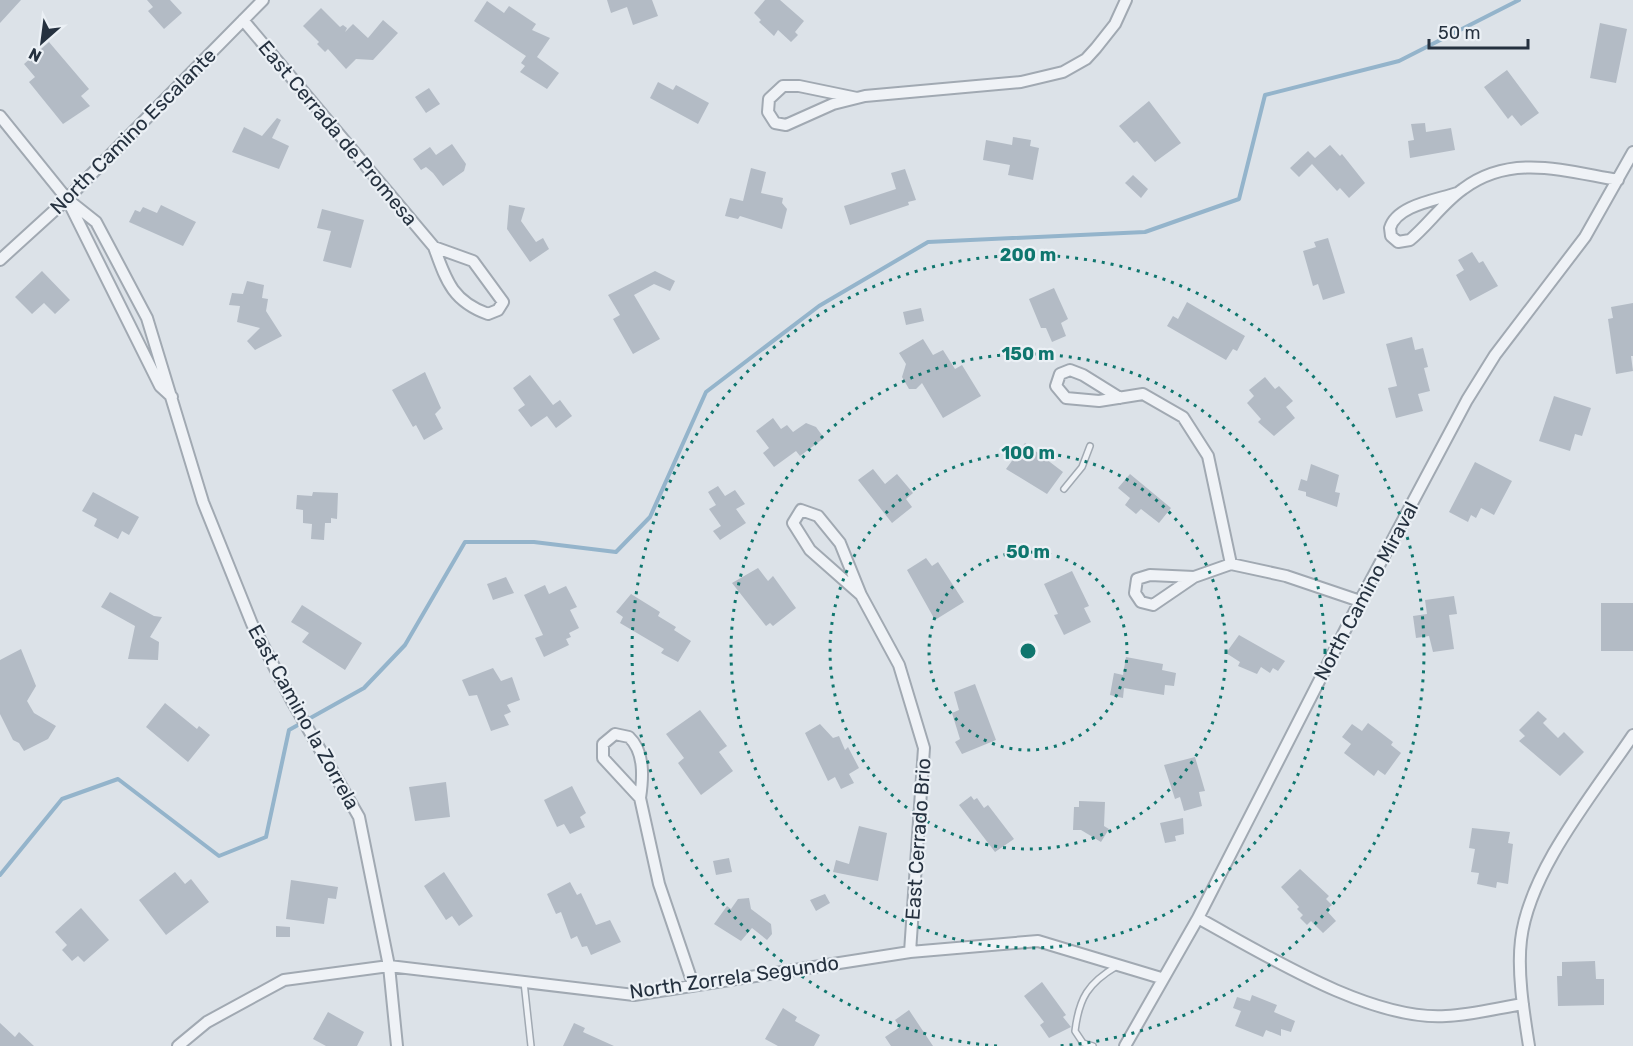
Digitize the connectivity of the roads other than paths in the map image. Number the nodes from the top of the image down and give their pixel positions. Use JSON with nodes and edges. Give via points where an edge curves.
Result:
{"nodes":[{"id":1,"x":264,"y":0,"type":"edge"},
{"id":2,"x":1126,"y":0,"type":"edge"},
{"id":3,"x":243,"y":20,"type":"junction"},
{"id":4,"x":857,"y":98,"type":"junction"},
{"id":5,"x":0,"y":116,"type":"edge"},
{"id":6,"x":1633,"y":152,"type":"edge"},
{"id":7,"x":1618,"y":180,"type":"junction"},
{"id":8,"x":1457,"y":193,"type":"junction"},
{"id":9,"x":67,"y":199,"type":"junction"},
{"id":10,"x":434,"y":247,"type":"junction"},
{"id":11,"x":0,"y":260,"type":"edge"},
{"id":12,"x":172,"y":397,"type":"junction"},
{"id":13,"x":1120,"y":398,"type":"junction"},
{"id":14,"x":1090,"y":446,"type":"dead end"},
{"id":15,"x":1064,"y":489,"type":"dead end"},
{"id":16,"x":1231,"y":564,"type":"junction"},
{"id":17,"x":1194,"y":577,"type":"junction"},
{"id":18,"x":861,"y":595,"type":"junction"},
{"id":19,"x":1360,"y":601,"type":"junction"},
{"id":20,"x":1633,"y":735,"type":"edge"},
{"id":21,"x":640,"y":798,"type":"junction"},
{"id":22,"x":1198,"y":918,"type":"junction"},
{"id":23,"x":910,"y":952,"type":"junction"},
{"id":24,"x":1118,"y":965,"type":"junction"},
{"id":25,"x":389,"y":966,"type":"junction"},
{"id":26,"x":1161,"y":978,"type":"junction"},
{"id":27,"x":524,"y":982,"type":"junction"},
{"id":28,"x":693,"y":984,"type":"junction"},
{"id":29,"x":1523,"y":1004,"type":"junction"},
{"id":30,"x":178,"y":1046,"type":"edge"},
{"id":31,"x":397,"y":1046,"type":"edge"},
{"id":32,"x":531,"y":1046,"type":"edge"},
{"id":33,"x":1093,"y":1046,"type":"edge"},
{"id":34,"x":1125,"y":1046,"type":"edge"},
{"id":35,"x":1529,"y":1046,"type":"edge"}],
"edges":[{"from":1,"to":3,"type":"street","name":"North Camino Escalante"},
{"from":2,"to":4,"type":"street","via":[[1096,48],[1086,59],[1063,72],[1021,82]]},
{"from":3,"to":9,"type":"street","name":"North Camino Escalante"},
{"from":3,"to":10,"type":"street","name":"East Cerrada de Promesa"},
{"from":4,"to":4,"type":"street","via":[[783,86],[769,99],[768,112],[775,123],[786,125],[816,110]]},
{"from":5,"to":9,"type":"street","name":"East Camino la Zorrela"},
{"from":6,"to":7,"type":"street","name":"North Camino Miraval"},
{"from":7,"to":8,"type":"street","via":[[1518,166],[1486,175]]},
{"from":7,"to":19,"type":"street","name":"North Camino Miraval","via":[[1567,264],[1510,334],[1476,385]]},
{"from":8,"to":8,"type":"street","via":[[1398,216],[1390,228],[1391,236],[1398,242],[1410,240]]},
{"from":9,"to":11,"type":"street","name":"North Camino Escalante"},
{"from":9,"to":12,"type":"street","name":"East Camino la Zorrela","via":[[160,386]]},
{"from":9,"to":12,"type":"street","name":"East Camino la Zorrela","via":[[96,222],[142,308]]},
{"from":10,"to":10,"type":"street","name":"East Cerrada de Promesa","via":[[447,283],[468,307],[488,314],[498,310],[503,302],[472,261]]},
{"from":12,"to":25,"type":"street","name":"East Camino la Zorrela","via":[[203,502],[252,624],[359,817]]},
{"from":13,"to":13,"type":"street","via":[[1066,398],[1056,386],[1060,374],[1070,370]]},
{"from":13,"to":16,"type":"street","via":[[1143,394],[1183,417],[1208,456]]},
{"from":14,"to":15,"type":"lane","via":[[1082,467]]},
{"from":16,"to":17,"type":"street"},
{"from":16,"to":19,"type":"street","via":[[1286,576]]},
{"from":17,"to":17,"type":"street","via":[[1150,575],[1137,579],[1135,593],[1141,602],[1153,605]]},
{"from":18,"to":18,"type":"street","name":"East Cerrado Brio","via":[[810,550],[793,523],[801,510],[818,516],[840,543]]},
{"from":18,"to":23,"type":"street","name":"East Cerrado Brio","via":[[899,665],[924,748]]},
{"from":19,"to":22,"type":"street","name":"North Camino Miraval"},
{"from":20,"to":29,"type":"street","via":[[1556,849],[1536,889],[1521,940]]},
{"from":21,"to":21,"type":"street","via":[[603,758],[603,744],[615,734],[629,736],[638,750]]},
{"from":21,"to":28,"type":"street","via":[[659,884]]},
{"from":22,"to":26,"type":"street","name":"North Camino Miraval"},
{"from":22,"to":29,"type":"street","via":[[1314,980],[1391,1011],[1445,1017]]},
{"from":23,"to":24,"type":"street","name":"North Zorrela Segundo","via":[[1038,941]]},
{"from":23,"to":28,"type":"street","name":"North Zorrela Segundo"},
{"from":24,"to":26,"type":"street","name":"North Zorrela Segundo"},
{"from":24,"to":33,"type":"lane","via":[[1094,983],[1079,1004],[1076,1031],[1083,1042]]},
{"from":25,"to":27,"type":"street","name":"North Zorrela Segundo"},
{"from":25,"to":30,"type":"street","name":"North Zorrela Segundo","via":[[284,980],[207,1022]]},
{"from":25,"to":31,"type":"street","name":"East Camino la Zorrela"},
{"from":26,"to":34,"type":"street","name":"North Camino Miraval"},
{"from":27,"to":28,"type":"street","name":"North Zorrela Segundo","via":[[634,995]]},
{"from":27,"to":32,"type":"lane"},
{"from":29,"to":35,"type":"street"}]}
